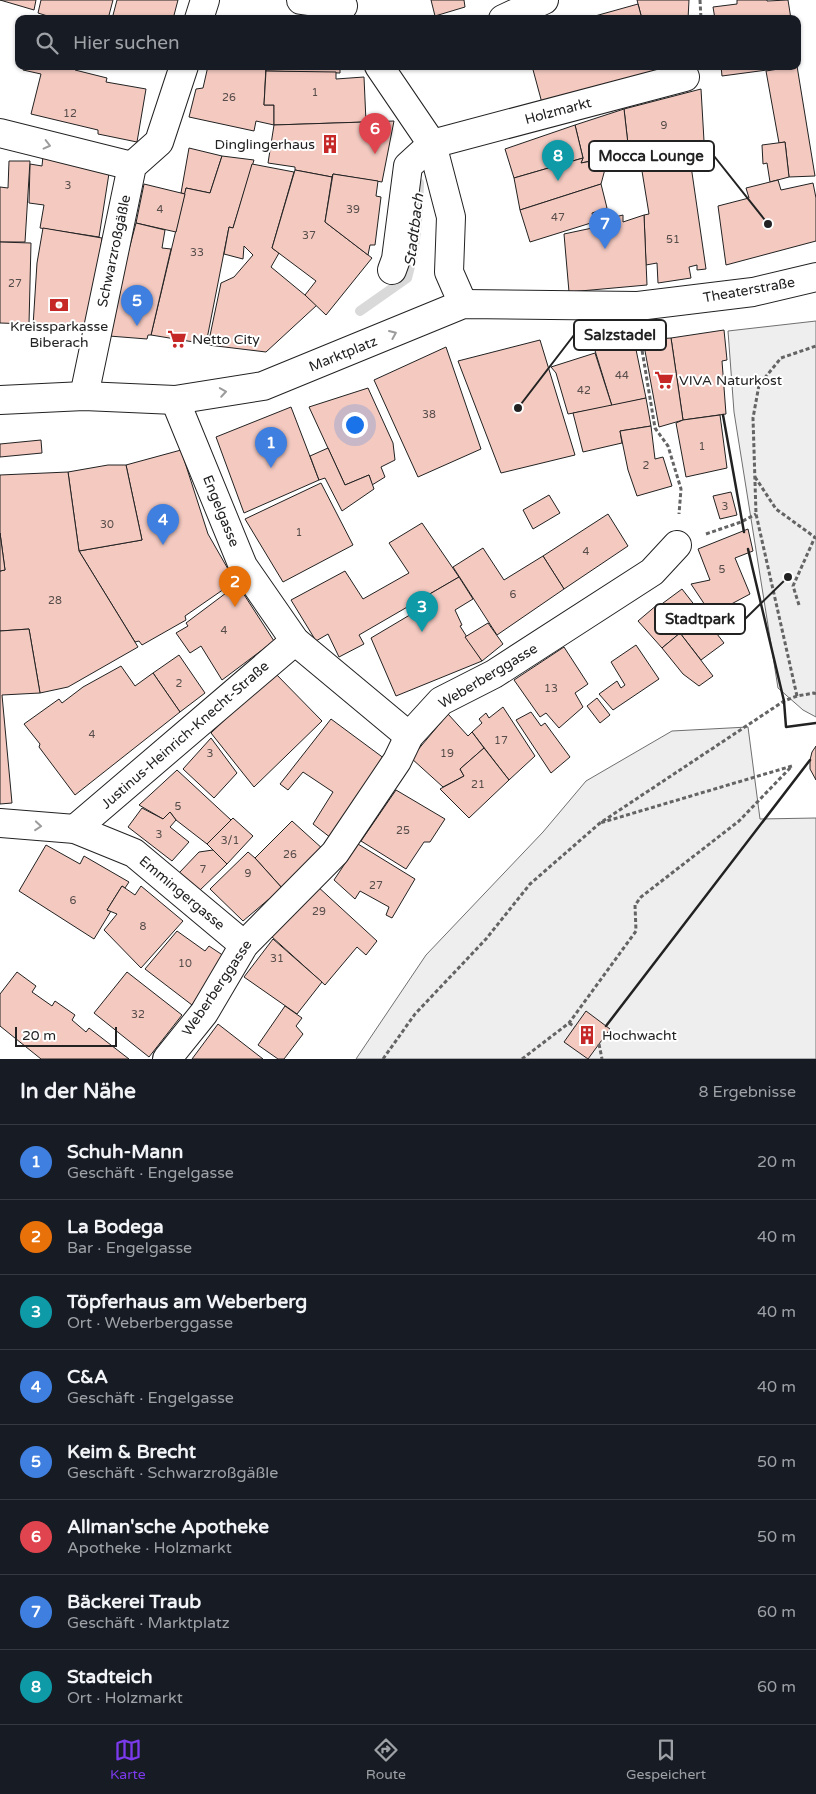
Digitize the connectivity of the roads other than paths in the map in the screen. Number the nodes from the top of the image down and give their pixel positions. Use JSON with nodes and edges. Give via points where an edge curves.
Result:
{"nodes":[{"id":1,"x":206,"y":0,"type":"edge"},
{"id":2,"x":301,"y":0,"type":"edge"},
{"id":3,"x":544,"y":0,"type":"edge"},
{"id":4,"x":345,"y":8,"type":"edge"},
{"id":5,"x":200,"y":15,"type":"edge"},
{"id":6,"x":512,"y":15,"type":"edge"},
{"id":7,"x":183,"y":70,"type":"edge"},
{"id":8,"x":382,"y":70,"type":"edge"},
{"id":9,"x":685,"y":77,"type":"dead end"},
{"id":10,"x":0,"y":133,"type":"edge"},
{"id":11,"x":432,"y":144,"type":"junction"},
{"id":12,"x":132,"y":166,"type":"junction"},
{"id":13,"x":396,"y":264,"type":"dead end"},
{"id":14,"x":816,"y":277,"type":"edge"},
{"id":15,"x":682,"y":302,"type":"joint"},
{"id":16,"x":463,"y":304,"type":"junction"},
{"id":17,"x":84,"y":396,"type":"junction"},
{"id":18,"x":0,"y":400,"type":"edge"},
{"id":19,"x":175,"y":400,"type":"junction"},
{"id":20,"x":676,"y":545,"type":"road end"},
{"id":21,"x":295,"y":641,"type":"junction"},
{"id":22,"x":409,"y":736,"type":"junction"},
{"id":23,"x":0,"y":823,"type":"edge"},
{"id":24,"x":75,"y":829,"type":"junction"},
{"id":25,"x":244,"y":945,"type":"junction"},
{"id":26,"x":167,"y":1059,"type":"edge"}],
"edges":[{"from":1,"to":5,"type":"street"},
{"from":2,"to":4,"type":"street"},
{"from":3,"to":6,"type":"street"},
{"from":7,"to":12,"type":"street","via":[[159,142]]},
{"from":8,"to":11,"type":"street"},
{"from":9,"to":11,"type":"street","name":"Holzmarkt"},
{"from":10,"to":12,"type":"street","one_way":true},
{"from":11,"to":13,"type":"street","via":[[408,166]]},
{"from":11,"to":16,"type":"street","via":[[450,217],[449,272]]},
{"from":12,"to":17,"type":"street","name":"Schwarzroßgäßle"},
{"from":14,"to":15,"type":"street","name":"Theaterstraße","via":[[753,292]]},
{"from":15,"to":16,"type":"street","name":"Marktplatz","via":[[638,306]]},
{"from":19,"to":16,"type":"street","name":"Marktplatz","one_way":true,"via":[[263,386]]},
{"from":17,"to":18,"type":"street","name":"Marktplatz"},
{"from":17,"to":19,"type":"street","name":"Marktplatz"},
{"from":19,"to":21,"type":"street","name":"Engelgasse","via":[[244,566]]},
{"from":20,"to":22,"type":"street","name":"Weberberggasse","via":[[652,572],[494,674],[441,701]]},
{"from":21,"to":22,"type":"street","name":"Engelgasse"},
{"from":21,"to":24,"type":"street","name":"Justinus-Heinrich-Knecht-Straße"},
{"from":22,"to":25,"type":"street","name":"Weberberggasse","via":[[397,761],[335,853]]},
{"from":23,"to":24,"type":"street","name":"Emmingergasse","one_way":true},
{"from":24,"to":25,"type":"street","name":"Emmingergasse","via":[[134,853]]},
{"from":25,"to":26,"type":"street","name":"Weberberggasse","via":[[204,1013]]}]}
